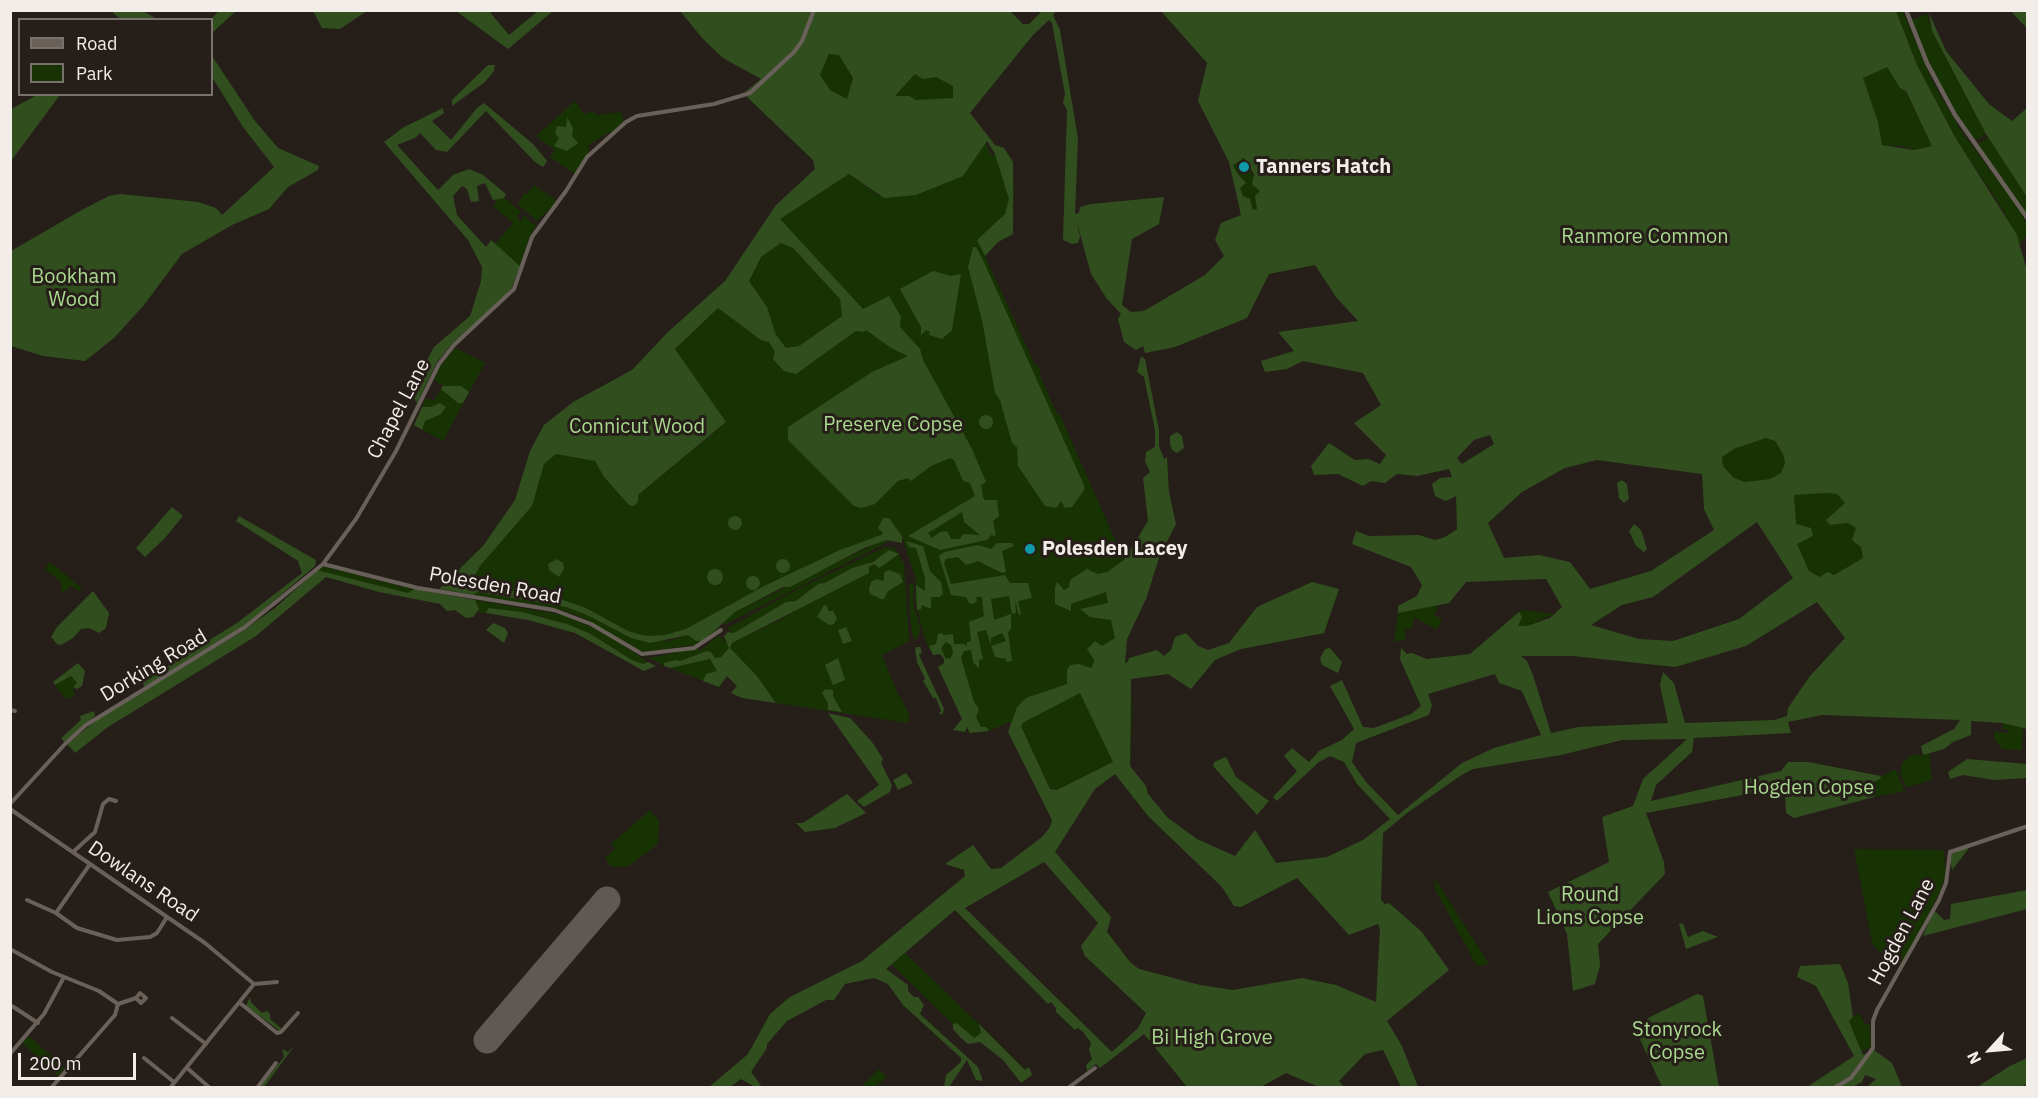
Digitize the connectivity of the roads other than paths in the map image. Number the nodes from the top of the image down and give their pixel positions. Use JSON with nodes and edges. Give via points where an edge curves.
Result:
{"nodes":[{"id":1,"x":814,"y":10,"type":"edge"},
{"id":2,"x":1906,"y":10,"type":"edge"},
{"id":3,"x":2028,"y":219,"type":"edge"},
{"id":4,"x":323,"y":564,"type":"junction"},
{"id":5,"x":722,"y":630,"type":"dead end"},
{"id":6,"x":10,"y":796,"type":"edge"},
{"id":7,"x":15,"y":800,"type":"junction"},
{"id":8,"x":116,"y":801,"type":"dead end"},
{"id":9,"x":10,"y":804,"type":"edge"},
{"id":10,"x":10,"y":809,"type":"edge"},
{"id":11,"x":2028,"y":826,"type":"edge"},
{"id":12,"x":73,"y":852,"type":"junction"},
{"id":13,"x":90,"y":864,"type":"junction"},
{"id":14,"x":27,"y":900,"type":"dead end"},
{"id":15,"x":56,"y":914,"type":"junction"},
{"id":16,"x":167,"y":917,"type":"junction"},
{"id":17,"x":10,"y":949,"type":"edge"},
{"id":18,"x":64,"y":977,"type":"junction"},
{"id":19,"x":277,"y":982,"type":"dead end"},
{"id":20,"x":254,"y":984,"type":"junction"},
{"id":21,"x":136,"y":998,"type":"dead end"},
{"id":22,"x":10,"y":1000,"type":"edge"},
{"id":23,"x":240,"y":1003,"type":"junction"},
{"id":24,"x":118,"y":1004,"type":"junction"},
{"id":25,"x":11,"y":1007,"type":"edge"},
{"id":26,"x":298,"y":1013,"type":"dead end"},
{"id":27,"x":172,"y":1018,"type":"dead end"},
{"id":28,"x":38,"y":1023,"type":"junction"},
{"id":29,"x":206,"y":1044,"type":"junction"},
{"id":30,"x":10,"y":1054,"type":"edge"},
{"id":31,"x":144,"y":1058,"type":"dead end"},
{"id":32,"x":276,"y":1063,"type":"dead end"},
{"id":33,"x":187,"y":1068,"type":"junction"},
{"id":34,"x":1095,"y":1068,"type":"dead end"},
{"id":35,"x":174,"y":1082,"type":"junction"},
{"id":36,"x":51,"y":1088,"type":"edge"},
{"id":37,"x":170,"y":1088,"type":"edge"},
{"id":38,"x":210,"y":1088,"type":"edge"},
{"id":39,"x":257,"y":1088,"type":"edge"},
{"id":40,"x":1068,"y":1088,"type":"edge"},
{"id":41,"x":1834,"y":1088,"type":"edge"}],
"edges":[{"from":1,"to":4,"type":"street","name":"Chapel Lane","via":[[794,52],[750,93],[714,104],[636,116],[587,157],[532,237],[514,289],[439,364],[396,451],[356,519]]},
{"from":2,"to":3,"type":"street","via":[[1954,115]]},
{"from":4,"to":5,"type":"street","name":"Polesden Road","via":[[418,588],[554,610],[591,624],[642,654],[694,648]]},
{"from":4,"to":7,"type":"street","name":"Dorking Road","via":[[245,627],[86,725]]},
{"from":6,"to":7,"type":"street"},
{"from":7,"to":9,"type":"street","name":"Dorking Road"},
{"from":8,"to":12,"type":"street","via":[[109,799],[103,804],[95,832]]},
{"from":10,"to":12,"type":"street","name":"Dowlans Road"},
{"from":11,"to":41,"type":"street","name":"Hogden Lane","via":[[1950,852],[1949,871],[1939,900],[1873,1021],[1873,1048],[1851,1078]]},
{"from":12,"to":13,"type":"street","name":"Dowlans Road"},
{"from":13,"to":15,"type":"street"},
{"from":13,"to":16,"type":"street","name":"Dowlans Road"},
{"from":14,"to":15,"type":"street"},
{"from":15,"to":16,"type":"street","via":[[77,928],[123,940],[154,935]]},
{"from":16,"to":20,"type":"street","name":"Dowlans Road"},
{"from":17,"to":18,"type":"street"},
{"from":18,"to":24,"type":"street","via":[[99,991]]},
{"from":18,"to":28,"type":"street"},
{"from":19,"to":20,"type":"street"},
{"from":20,"to":23,"type":"street"},
{"from":21,"to":24,"type":"street"},
{"from":22,"to":25,"type":"street"},
{"from":23,"to":26,"type":"street","via":[[277,1033]]},
{"from":23,"to":29,"type":"street"},
{"from":24,"to":36,"type":"street","via":[[115,1015]]},
{"from":25,"to":28,"type":"street"},
{"from":27,"to":29,"type":"street"},
{"from":28,"to":30,"type":"street"},
{"from":29,"to":33,"type":"street"},
{"from":31,"to":35,"type":"street"},
{"from":32,"to":39,"type":"street"},
{"from":33,"to":35,"type":"street"},
{"from":33,"to":38,"type":"street"},
{"from":34,"to":40,"type":"street"},
{"from":35,"to":37,"type":"street"}]}
